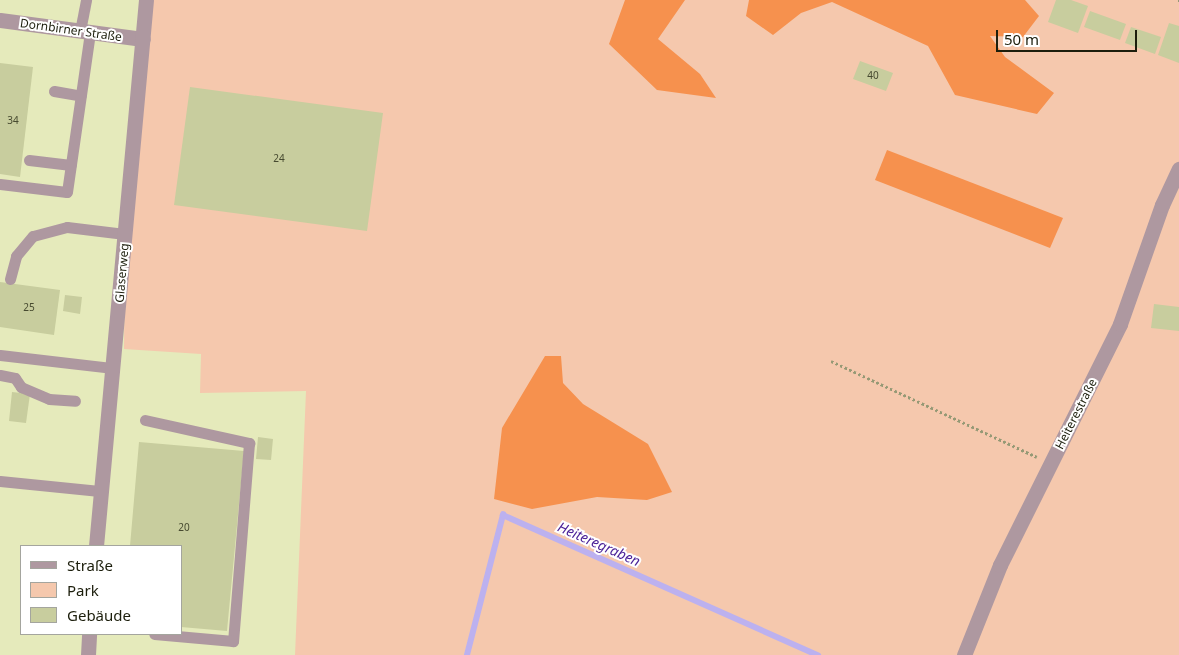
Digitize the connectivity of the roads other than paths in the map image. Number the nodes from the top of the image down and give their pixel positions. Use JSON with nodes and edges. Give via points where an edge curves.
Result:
{"nodes":[{"id":1,"x":86,"y":0,"type":"edge"},
{"id":2,"x":146,"y":0,"type":"edge"},
{"id":3,"x":0,"y":20,"type":"edge"},
{"id":4,"x":85,"y":32,"type":"junction"},
{"id":5,"x":143,"y":39,"type":"junction"},
{"id":6,"x":54,"y":91,"type":"dead end"},
{"id":7,"x":81,"y":96,"type":"junction"},
{"id":8,"x":29,"y":160,"type":"dead end"},
{"id":9,"x":71,"y":165,"type":"junction"},
{"id":10,"x":1179,"y":170,"type":"edge"},
{"id":11,"x":0,"y":184,"type":"edge"},
{"id":12,"x":125,"y":234,"type":"junction"},
{"id":13,"x":10,"y":279,"type":"dead end"},
{"id":14,"x":0,"y":355,"type":"edge"},
{"id":15,"x":114,"y":368,"type":"junction"},
{"id":16,"x":0,"y":375,"type":"edge"},
{"id":17,"x":75,"y":401,"type":"dead end"},
{"id":18,"x":145,"y":420,"type":"dead end"},
{"id":19,"x":0,"y":481,"type":"edge"},
{"id":20,"x":100,"y":491,"type":"junction"},
{"id":21,"x":96,"y":545,"type":"edge"},
{"id":22,"x":89,"y":635,"type":"edge"},
{"id":23,"x":165,"y":635,"type":"edge"},
{"id":24,"x":88,"y":655,"type":"edge"},
{"id":25,"x":964,"y":655,"type":"edge"}],
"edges":[{"from":1,"to":4,"type":"lane"},
{"from":2,"to":5,"type":"street","name":"Glaserweg"},
{"from":3,"to":4,"type":"street","name":"Dornbirner Straße"},
{"from":4,"to":5,"type":"street","name":"Dornbirner Straße"},
{"from":4,"to":7,"type":"lane"},
{"from":5,"to":12,"type":"street","name":"Glaserweg"},
{"from":6,"to":7,"type":"lane"},
{"from":7,"to":9,"type":"lane"},
{"from":8,"to":9,"type":"lane"},
{"from":9,"to":11,"type":"lane","via":[[67,192]]},
{"from":10,"to":25,"type":"street","name":"Heiterestraße","via":[[1162,205],[1120,324],[1000,565]]},
{"from":12,"to":13,"type":"lane","via":[[67,227],[33,236],[16,256]]},
{"from":12,"to":15,"type":"street","name":"Glaserweg"},
{"from":14,"to":15,"type":"lane"},
{"from":15,"to":20,"type":"street","name":"Glaserweg"},
{"from":16,"to":17,"type":"lane","via":[[14,378],[21,387],[49,399]]},
{"from":18,"to":23,"type":"lane","via":[[250,443],[233,641]]},
{"from":19,"to":20,"type":"lane"},
{"from":20,"to":21,"type":"street","name":"Glaserweg"},
{"from":22,"to":24,"type":"street"}]}
